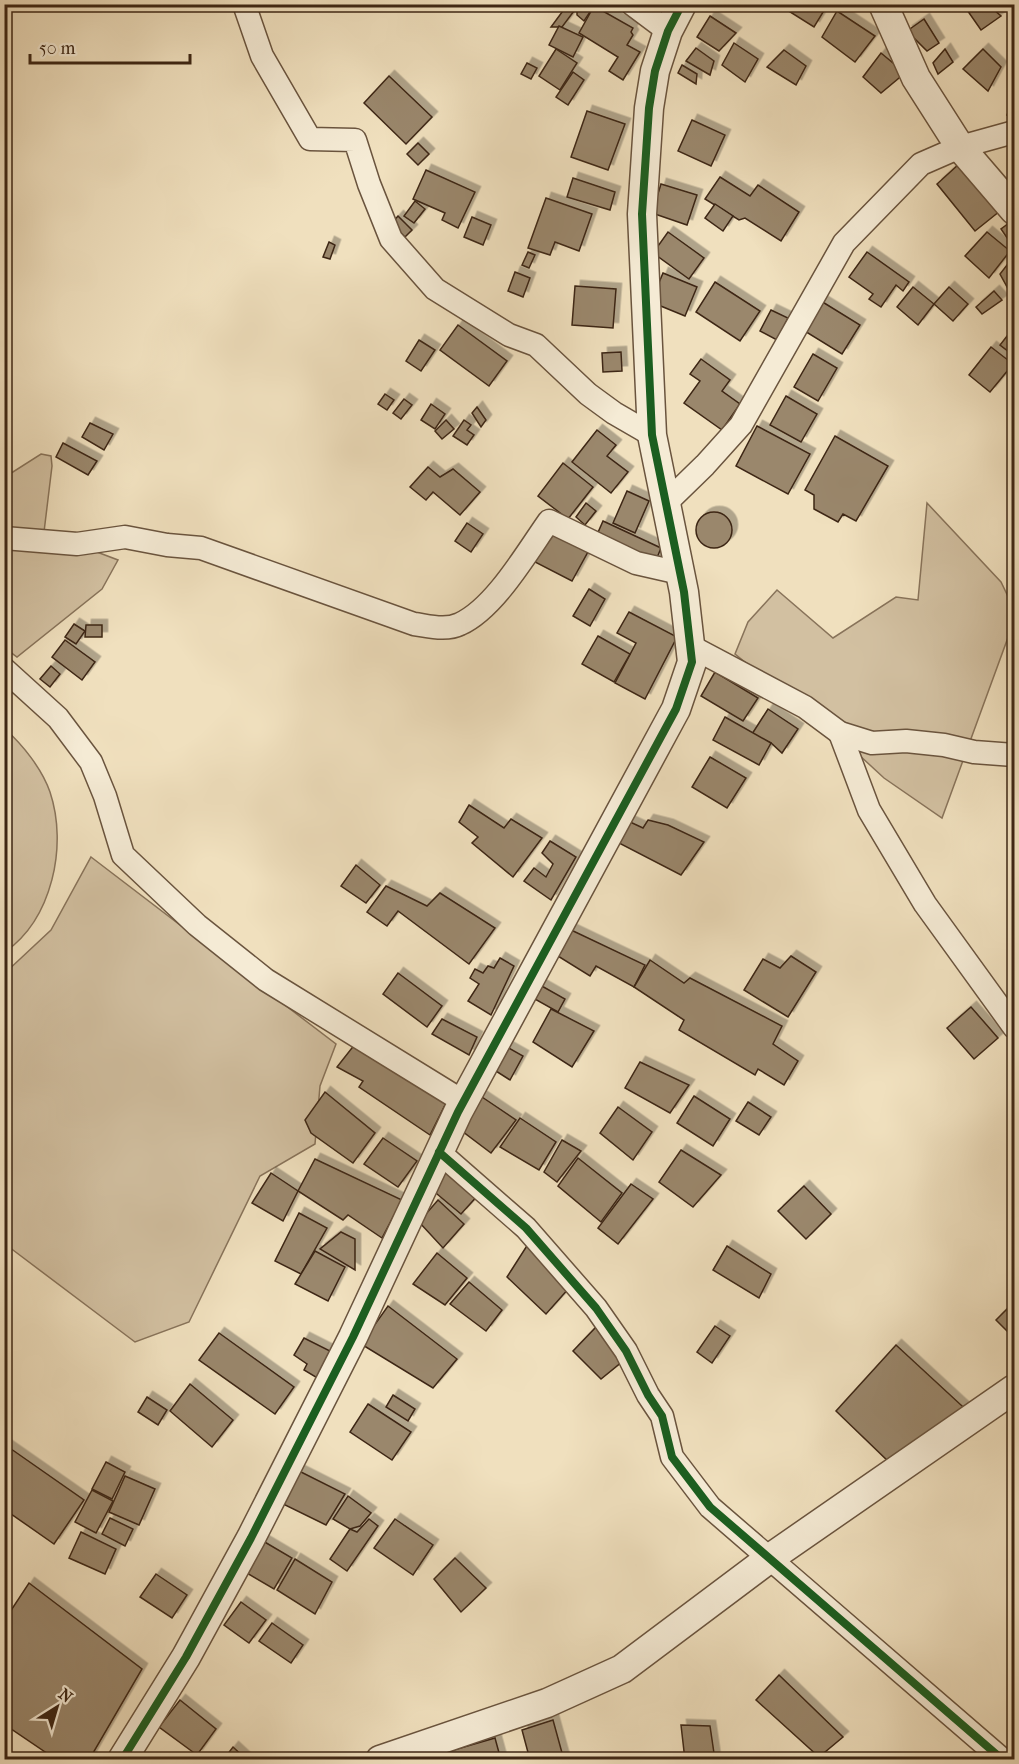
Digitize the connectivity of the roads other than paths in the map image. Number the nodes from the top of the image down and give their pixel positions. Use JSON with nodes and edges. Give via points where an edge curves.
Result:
{"nodes":[{"id":1,"x":244,"y":4,"type":"edge"},
{"id":2,"x":632,"y":4,"type":"edge"},
{"id":3,"x":682,"y":4,"type":"edge"},
{"id":4,"x":883,"y":4,"type":"edge"},
{"id":5,"x":668,"y":31,"type":"junction"},
{"id":6,"x":1014,"y":132,"type":"edge"},
{"id":7,"x":960,"y":147,"type":"junction"},
{"id":8,"x":1014,"y":210,"type":"edge"},
{"id":9,"x":652,"y":435,"type":"junction"},
{"id":10,"x":666,"y":504,"type":"junction"},
{"id":11,"x":4,"y":538,"type":"edge"},
{"id":12,"x":680,"y":573,"type":"junction"},
{"id":13,"x":690,"y":646,"type":"junction"},
{"id":14,"x":4,"y":669,"type":"edge"},
{"id":15,"x":840,"y":733,"type":"junction"},
{"id":16,"x":1014,"y":755,"type":"edge"},
{"id":17,"x":1014,"y":1027,"type":"edge"},
{"id":18,"x":464,"y":1102,"type":"junction"},
{"id":19,"x":439,"y":1152,"type":"junction"},
{"id":20,"x":1014,"y":1389,"type":"edge"},
{"id":21,"x":770,"y":1558,"type":"junction"},
{"id":22,"x":122,"y":1760,"type":"edge"},
{"id":23,"x":380,"y":1760,"type":"edge"},
{"id":24,"x":1003,"y":1760,"type":"edge"}],
"edges":[{"from":1,"to":9,"type":"street","via":[[262,56],[310,139],[356,140],[391,239],[435,289],[509,334],[536,345],[588,394]]},
{"from":2,"to":5,"type":"street"},
{"from":3,"to":5,"type":"street"},
{"from":4,"to":7,"type":"street","via":[[916,78]]},
{"from":5,"to":9,"type":"street","via":[[655,71],[649,108],[642,214]]},
{"from":6,"to":7,"type":"street"},
{"from":7,"to":8,"type":"street"},
{"from":7,"to":10,"type":"street","via":[[921,164],[844,243],[741,425]]},
{"from":9,"to":10,"type":"street"},
{"from":10,"to":12,"type":"street"},
{"from":11,"to":12,"type":"street","via":[[77,544],[125,537],[201,548],[414,624],[439,628],[460,624],[481,610],[505,584],[549,521],[636,563]]},
{"from":12,"to":13,"type":"street"},
{"from":13,"to":15,"type":"street","via":[[805,707]]},
{"from":13,"to":18,"type":"street","via":[[692,662],[676,709]]},
{"from":14,"to":18,"type":"street","via":[[58,718],[91,762],[123,855],[197,925],[266,980]]},
{"from":15,"to":16,"type":"street","via":[[872,743],[906,741]]},
{"from":15,"to":17,"type":"street","via":[[869,810],[908,876]]},
{"from":18,"to":19,"type":"street"},
{"from":19,"to":21,"type":"street","via":[[526,1228],[596,1308],[626,1351],[662,1416],[672,1457],[710,1507]]},
{"from":19,"to":22,"type":"street","via":[[353,1337],[251,1538],[186,1657]]},
{"from":20,"to":21,"type":"street"},
{"from":21,"to":23,"type":"street","via":[[609,1676],[547,1703]]},
{"from":21,"to":24,"type":"street"}]}
